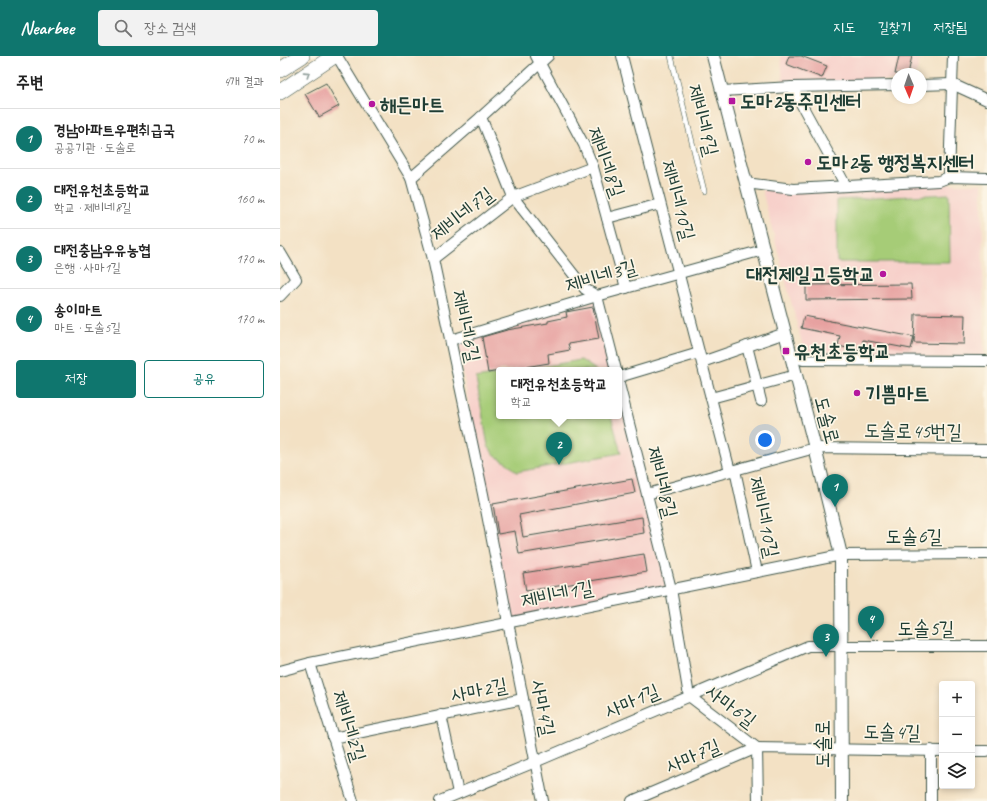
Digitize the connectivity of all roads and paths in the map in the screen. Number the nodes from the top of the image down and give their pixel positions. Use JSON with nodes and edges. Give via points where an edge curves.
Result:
{"nodes":[{"id":1,"x":302,"y":56,"type":"edge"},
{"id":2,"x":335,"y":56,"type":"edge"},
{"id":3,"x":622,"y":56,"type":"edge"},
{"id":4,"x":671,"y":56,"type":"edge"},
{"id":5,"x":713,"y":56,"type":"edge"},
{"id":6,"x":952,"y":56,"type":"edge"},
{"id":7,"x":541,"y":58,"type":"edge"},
{"id":8,"x":280,"y":70,"type":"edge"},
{"id":9,"x":952,"y":84,"type":"junction"},
{"id":10,"x":891,"y":85,"type":"edge"},
{"id":11,"x":927,"y":85,"type":"edge"},
{"id":12,"x":792,"y":87,"type":"junction"},
{"id":13,"x":722,"y":91,"type":"junction"},
{"id":14,"x":280,"y":92,"type":"edge"},
{"id":15,"x":987,"y":100,"type":"edge"},
{"id":16,"x":480,"y":117,"type":"junction"},
{"id":17,"x":593,"y":167,"type":"junction"},
{"id":18,"x":949,"y":177,"type":"junction"},
{"id":19,"x":411,"y":178,"type":"junction"},
{"id":20,"x":987,"y":178,"type":"edge"},
{"id":21,"x":746,"y":183,"type":"junction"},
{"id":22,"x":846,"y":186,"type":"junction"},
{"id":23,"x":704,"y":191,"type":"dead end"},
{"id":24,"x":513,"y":197,"type":"junction"},
{"id":25,"x":660,"y":204,"type":"junction"},
{"id":26,"x":607,"y":218,"type":"junction"},
{"id":27,"x":763,"y":250,"type":"junction"},
{"id":28,"x":280,"y":252,"type":"edge"},
{"id":29,"x":433,"y":259,"type":"junction"},
{"id":30,"x":678,"y":273,"type":"junction"},
{"id":31,"x":626,"y":288,"type":"junction"},
{"id":32,"x":280,"y":296,"type":"edge"},
{"id":33,"x":597,"y":296,"type":"junction"},
{"id":34,"x":785,"y":334,"type":"junction"},
{"id":35,"x":451,"y":340,"type":"junction"},
{"id":36,"x":747,"y":346,"type":"junction"},
{"id":37,"x":790,"y":354,"type":"junction"},
{"id":38,"x":701,"y":357,"type":"junction"},
{"id":39,"x":987,"y":361,"type":"edge"},
{"id":40,"x":615,"y":367,"type":"edge"},
{"id":41,"x":796,"y":375,"type":"junction"},
{"id":42,"x":622,"y":376,"type":"edge"},
{"id":43,"x":757,"y":386,"type":"junction"},
{"id":44,"x":622,"y":396,"type":"edge"},
{"id":45,"x":711,"y":398,"type":"junction"},
{"id":46,"x":761,"y":401,"type":"dead end"},
{"id":47,"x":815,"y":448,"type":"junction"},
{"id":48,"x":987,"y":450,"type":"edge"},
{"id":49,"x":733,"y":470,"type":"junction"},
{"id":50,"x":647,"y":494,"type":"junction"},
{"id":51,"x":987,"y":554,"type":"edge"},
{"id":52,"x":841,"y":555,"type":"junction"},
{"id":53,"x":757,"y":572,"type":"junction"},
{"id":54,"x":671,"y":589,"type":"junction"},
{"id":55,"x":508,"y":622,"type":"junction"},
{"id":56,"x":841,"y":646,"type":"junction"},
{"id":57,"x":987,"y":646,"type":"edge"},
{"id":58,"x":310,"y":663,"type":"junction"},
{"id":59,"x":280,"y":671,"type":"edge"},
{"id":60,"x":688,"y":696,"type":"junction"},
{"id":61,"x":523,"y":699,"type":"junction"},
{"id":62,"x":441,"y":715,"type":"junction"},
{"id":63,"x":333,"y":738,"type":"junction"},
{"id":64,"x":757,"y":748,"type":"junction"},
{"id":65,"x":841,"y":749,"type":"junction"},
{"id":66,"x":931,"y":750,"type":"junction"},
{"id":67,"x":939,"y":750,"type":"edge"},
{"id":68,"x":975,"y":751,"type":"edge"},
{"id":69,"x":987,"y":751,"type":"edge"},
{"id":70,"x":535,"y":762,"type":"junction"},
{"id":71,"x":458,"y":793,"type":"junction"},
{"id":72,"x":636,"y":800,"type":"edge"},
{"id":73,"x":353,"y":801,"type":"edge"},
{"id":74,"x":440,"y":801,"type":"edge"},
{"id":75,"x":543,"y":801,"type":"edge"},
{"id":76,"x":758,"y":801,"type":"edge"},
{"id":77,"x":842,"y":801,"type":"edge"},
{"id":78,"x":931,"y":801,"type":"edge"}],
"edges":[{"from":1,"to":8,"type":"main road"},
{"from":14,"to":2,"type":"main road","one_way":true},
{"from":2,"to":19,"type":"street","name":"제비네6길"},
{"from":3,"to":25,"type":"street","name":"제비네10길"},
{"from":4,"to":23,"type":"lane","name":"제비네9길"},
{"from":5,"to":13,"type":"street","name":"도솔로"},
{"from":6,"to":9,"type":"street"},
{"from":7,"to":16,"type":"street"},
{"from":7,"to":17,"type":"street","name":"제비네8길"},
{"from":9,"to":11,"type":"street"},
{"from":9,"to":15,"type":"street"},
{"from":9,"to":18,"type":"street"},
{"from":10,"to":12,"type":"street"},
{"from":12,"to":13,"type":"street"},
{"from":12,"to":22,"type":"street"},
{"from":13,"to":21,"type":"street","name":"도솔로"},
{"from":16,"to":19,"type":"street"},
{"from":16,"to":24,"type":"street","name":"제비네7길"},
{"from":17,"to":24,"type":"street","name":"제비네7길"},
{"from":17,"to":26,"type":"street","name":"제비네8길"},
{"from":18,"to":20,"type":"street"},
{"from":18,"to":22,"type":"street","via":[[939,181]]},
{"from":19,"to":29,"type":"street","name":"제비네6길"},
{"from":21,"to":22,"type":"street","via":[[793,189]]},
{"from":21,"to":27,"type":"street","name":"도솔로"},
{"from":24,"to":29,"type":"street","name":"제비네7길"},
{"from":24,"to":33,"type":"street","name":"제비네7길","via":[[585,289]]},
{"from":25,"to":26,"type":"street"},
{"from":25,"to":30,"type":"street","name":"제비네10길"},
{"from":26,"to":31,"type":"street","name":"제비네8길"},
{"from":27,"to":30,"type":"street","name":"제비네3길"},
{"from":27,"to":34,"type":"street","name":"도솔로"},
{"from":28,"to":32,"type":"street","via":[[296,279]]},
{"from":29,"to":35,"type":"street","name":"제비네6길"},
{"from":30,"to":31,"type":"street","name":"제비네3길"},
{"from":30,"to":38,"type":"street","name":"제비네10길"},
{"from":31,"to":33,"type":"street","name":"제비네3길"},
{"from":33,"to":35,"type":"street","name":"제비네3길"},
{"from":33,"to":40,"type":"street"},
{"from":34,"to":36,"type":"street"},
{"from":34,"to":37,"type":"street","name":"도솔로"},
{"from":35,"to":55,"type":"street","name":"제비네6길"},
{"from":36,"to":38,"type":"street"},
{"from":36,"to":43,"type":"street"},
{"from":37,"to":39,"type":"street","via":[[802,360]]},
{"from":37,"to":41,"type":"street","name":"도솔로"},
{"from":38,"to":42,"type":"street"},
{"from":38,"to":45,"type":"street","name":"제비네10길"},
{"from":41,"to":43,"type":"street"},
{"from":41,"to":47,"type":"street","name":"도솔로"},
{"from":43,"to":45,"type":"street"},
{"from":43,"to":46,"type":"street"},
{"from":44,"to":50,"type":"street","name":"제비네8길"},
{"from":45,"to":49,"type":"street","name":"제비네10길"},
{"from":47,"to":48,"type":"street","name":"도솔로45번길"},
{"from":47,"to":49,"type":"street","name":"제비네10길"},
{"from":47,"to":52,"type":"street","name":"도솔로"},
{"from":49,"to":50,"type":"street","name":"제비네10길"},
{"from":49,"to":53,"type":"street","name":"제비네10길"},
{"from":50,"to":54,"type":"street","name":"제비네8길"},
{"from":51,"to":52,"type":"street","name":"도솔6길"},
{"from":52,"to":53,"type":"street","name":"제비네1길"},
{"from":52,"to":56,"type":"street","name":"도솔로"},
{"from":53,"to":54,"type":"street","name":"제비네1길"},
{"from":54,"to":55,"type":"street","name":"제비네1길"},
{"from":54,"to":60,"type":"street","name":"사마6길"},
{"from":55,"to":58,"type":"street","name":"제비네1길"},
{"from":55,"to":61,"type":"street","name":"사마4길"},
{"from":56,"to":57,"type":"street","name":"도솔5길"},
{"from":56,"to":60,"type":"street","name":"사마1길","via":[[808,646]]},
{"from":56,"to":65,"type":"street","name":"도솔로"},
{"from":58,"to":59,"type":"street","name":"제비네1길"},
{"from":58,"to":63,"type":"street","name":"제비네2길"},
{"from":60,"to":64,"type":"street","name":"사마6길"},
{"from":60,"to":70,"type":"street","name":"사마1길"},
{"from":61,"to":62,"type":"street","name":"사마2길"},
{"from":61,"to":70,"type":"street","name":"사마4길"},
{"from":62,"to":63,"type":"street","name":"사마2길"},
{"from":62,"to":71,"type":"street","name":"사마2길"},
{"from":63,"to":73,"type":"street","name":"제비네2길"},
{"from":64,"to":65,"type":"street","name":"사마7길"},
{"from":64,"to":72,"type":"street","name":"사마7길"},
{"from":64,"to":76,"type":"street","name":"사마6길"},
{"from":65,"to":66,"type":"street","name":"도솔4길"},
{"from":65,"to":77,"type":"street","name":"도솔로"},
{"from":66,"to":67,"type":"street","name":"도솔4길"},
{"from":66,"to":78,"type":"street"},
{"from":68,"to":69,"type":"street"},
{"from":70,"to":71,"type":"street","name":"사마1길"},
{"from":70,"to":75,"type":"street","name":"사마4길"},
{"from":71,"to":74,"type":"street","name":"사마1길"}]}
